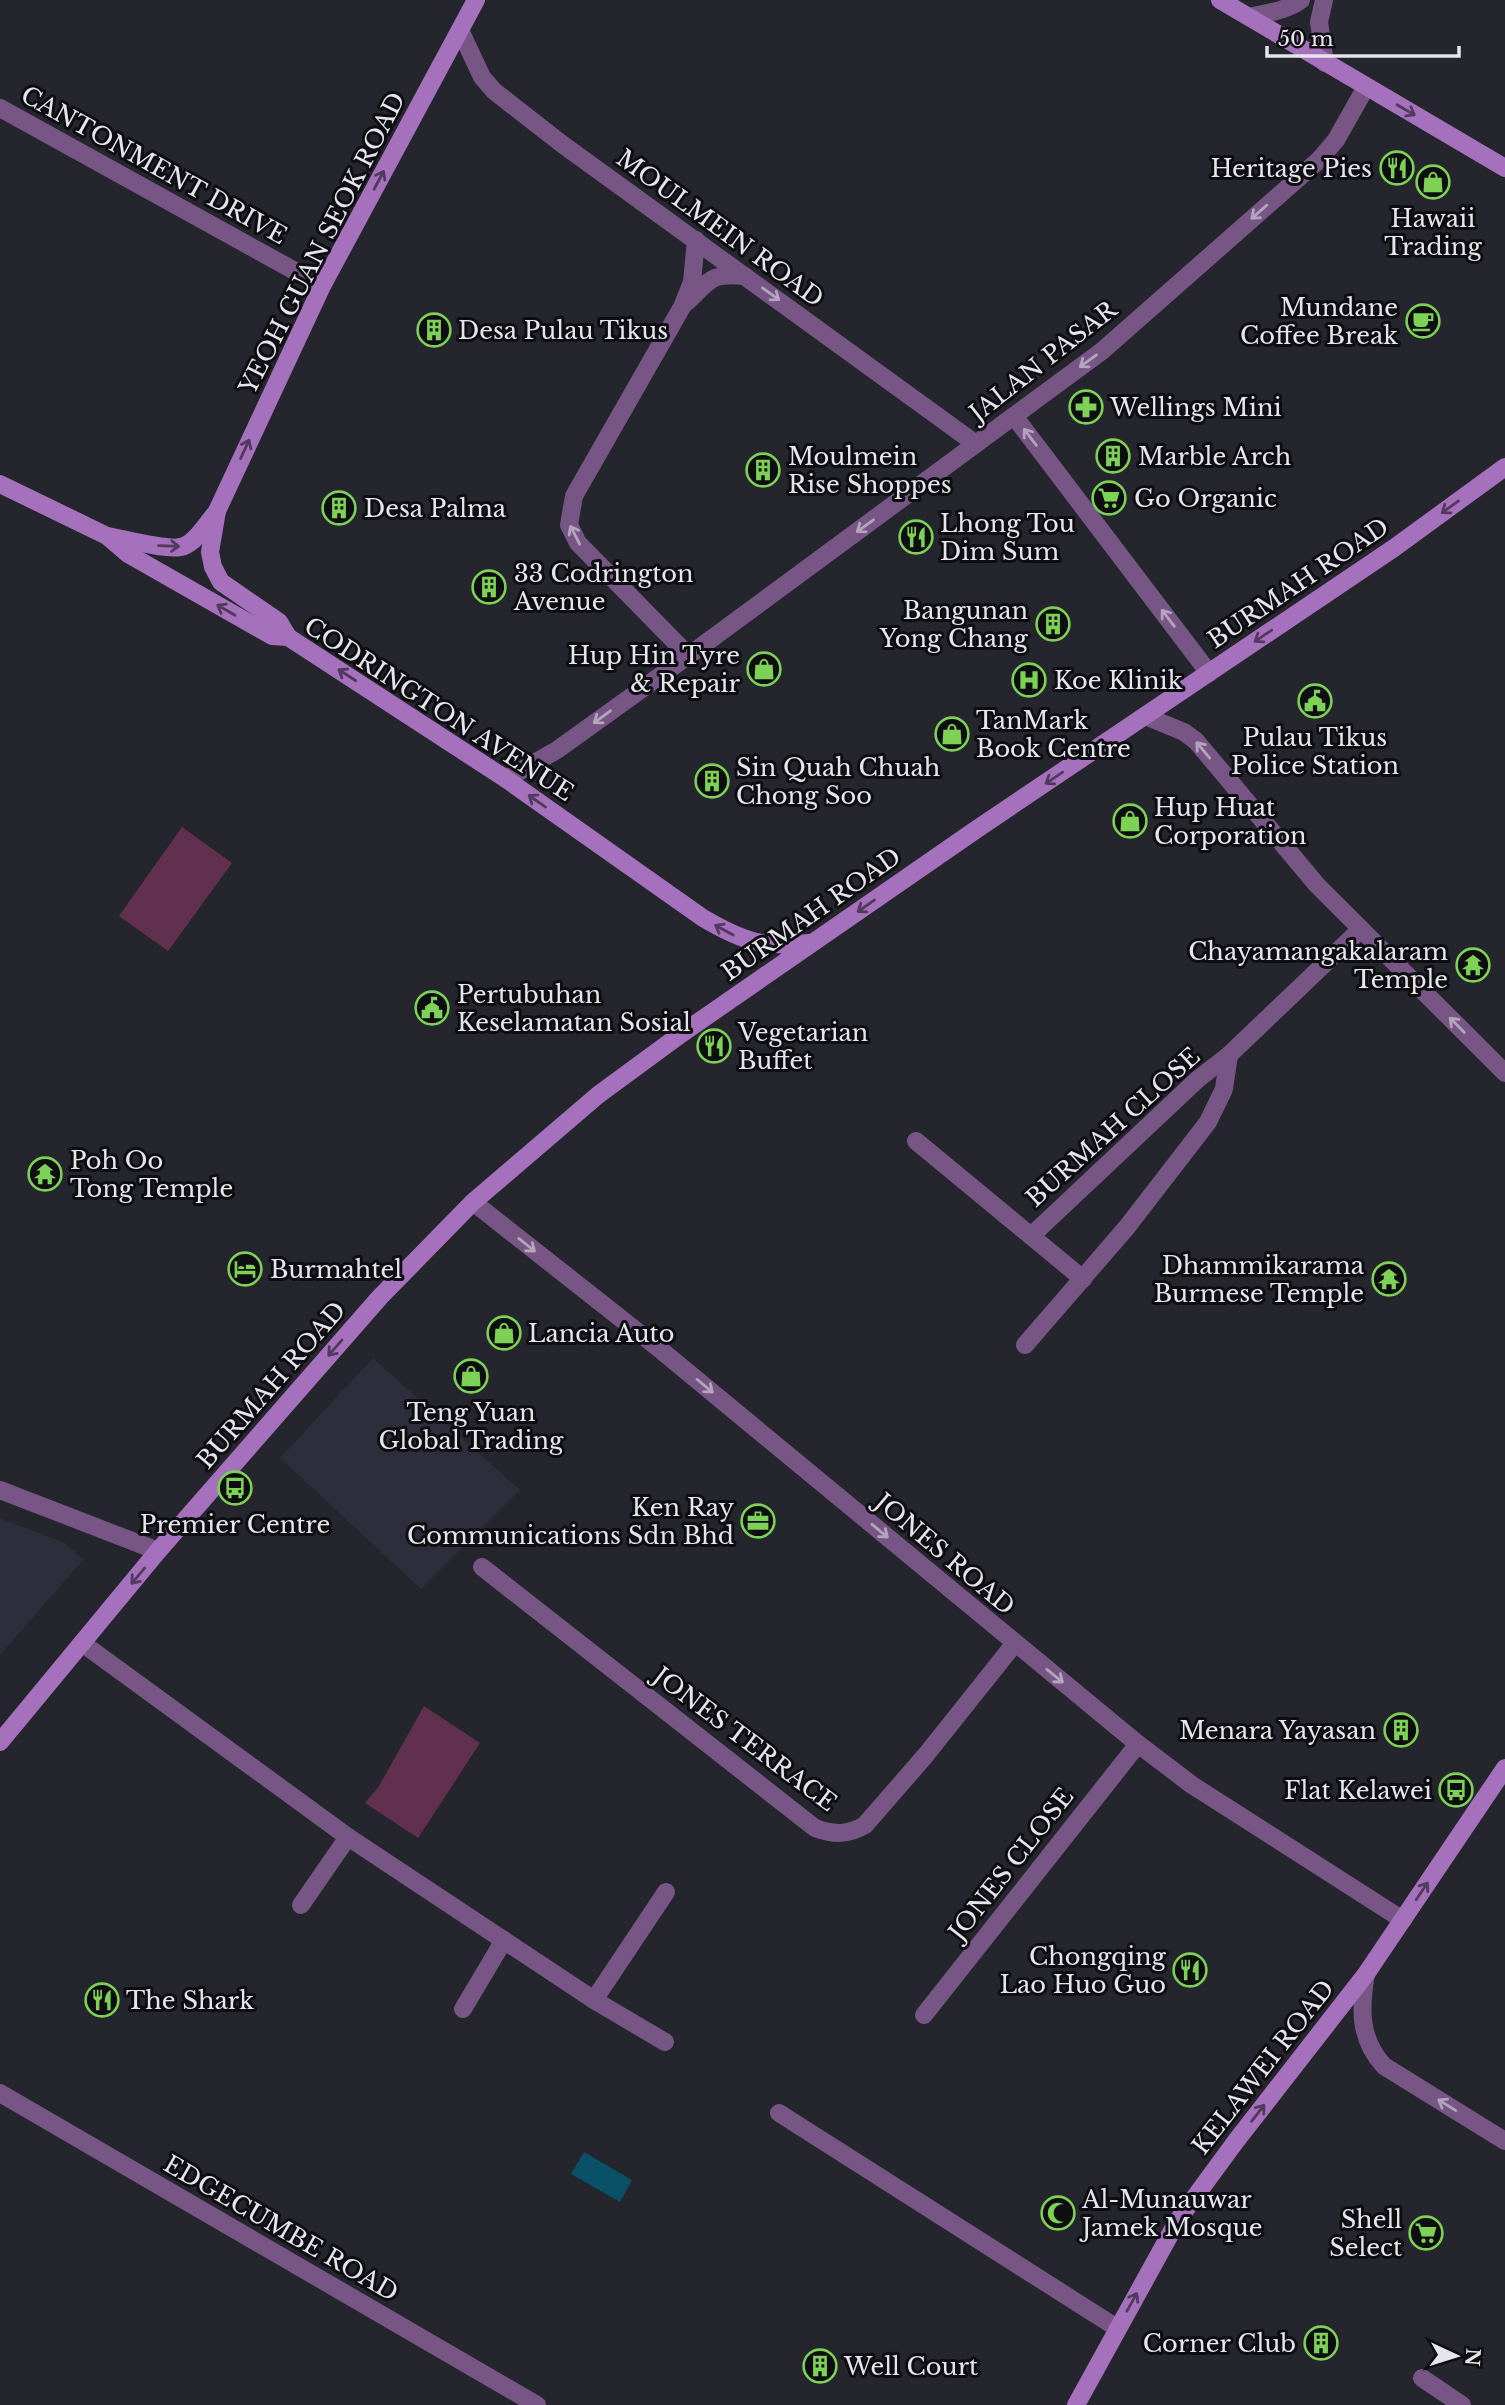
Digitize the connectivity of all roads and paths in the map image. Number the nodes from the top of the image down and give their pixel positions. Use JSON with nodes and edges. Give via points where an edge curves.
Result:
{"nodes":[{"id":1,"x":476,"y":0,"type":"edge"},
{"id":2,"x":1220,"y":0,"type":"edge"},
{"id":3,"x":1301,"y":0,"type":"edge"},
{"id":4,"x":1324,"y":0,"type":"edge"},
{"id":5,"x":1249,"y":17,"type":"junction"},
{"id":6,"x":460,"y":30,"type":"junction"},
{"id":7,"x":1325,"y":63,"type":"junction"},
{"id":8,"x":1366,"y":87,"type":"junction"},
{"id":9,"x":0,"y":108,"type":"edge"},
{"id":10,"x":1505,"y":168,"type":"edge"},
{"id":11,"x":696,"y":240,"type":"junction"},
{"id":12,"x":745,"y":276,"type":"junction"},
{"id":13,"x":322,"y":286,"type":"junction"},
{"id":14,"x":682,"y":307,"type":"junction"},
{"id":15,"x":1014,"y":416,"type":"junction"},
{"id":16,"x":976,"y":444,"type":"junction"},
{"id":17,"x":1505,"y":467,"type":"edge"},
{"id":18,"x":0,"y":484,"type":"edge"},
{"id":19,"x":217,"y":511,"type":"junction"},
{"id":20,"x":107,"y":536,"type":"junction"},
{"id":21,"x":288,"y":637,"type":"junction"},
{"id":22,"x":688,"y":655,"type":"junction"},
{"id":23,"x":1209,"y":673,"type":"junction"},
{"id":24,"x":1145,"y":716,"type":"junction"},
{"id":25,"x":506,"y":779,"type":"junction"},
{"id":26,"x":1362,"y":929,"type":"junction"},
{"id":27,"x":814,"y":943,"type":"junction"},
{"id":28,"x":1229,"y":1055,"type":"junction"},
{"id":29,"x":1505,"y":1073,"type":"edge"},
{"id":30,"x":916,"y":1141,"type":"dead end"},
{"id":31,"x":473,"y":1202,"type":"junction"},
{"id":32,"x":1031,"y":1236,"type":"junction"},
{"id":33,"x":1083,"y":1279,"type":"junction"},
{"id":34,"x":1025,"y":1345,"type":"dead end"},
{"id":35,"x":0,"y":1490,"type":"edge"},
{"id":36,"x":158,"y":1550,"type":"junction"},
{"id":37,"x":482,"y":1567,"type":"dead end"},
{"id":38,"x":82,"y":1643,"type":"junction"},
{"id":39,"x":1015,"y":1643,"type":"junction"},
{"id":40,"x":0,"y":1742,"type":"edge"},
{"id":41,"x":1138,"y":1744,"type":"junction"},
{"id":42,"x":1505,"y":1768,"type":"edge"},
{"id":43,"x":348,"y":1838,"type":"junction"},
{"id":44,"x":666,"y":1892,"type":"dead end"},
{"id":45,"x":301,"y":1905,"type":"dead end"},
{"id":46,"x":1403,"y":1920,"type":"junction"},
{"id":47,"x":504,"y":1940,"type":"junction"},
{"id":48,"x":1366,"y":1974,"type":"junction"},
{"id":49,"x":594,"y":2000,"type":"junction"},
{"id":50,"x":463,"y":2009,"type":"dead end"},
{"id":51,"x":923,"y":2015,"type":"dead end"},
{"id":52,"x":664,"y":2042,"type":"dead end"},
{"id":53,"x":0,"y":2093,"type":"edge"},
{"id":54,"x":779,"y":2113,"type":"dead end"},
{"id":55,"x":1505,"y":2141,"type":"edge"},
{"id":56,"x":1117,"y":2328,"type":"junction"},
{"id":57,"x":1422,"y":2378,"type":"dead end"},
{"id":58,"x":537,"y":2405,"type":"edge"},
{"id":59,"x":1076,"y":2405,"type":"edge"},
{"id":60,"x":1462,"y":2405,"type":"edge"}],
"edges":[{"from":1,"to":6,"type":"main road","name":"YEOH GUAN SEOK ROAD"},
{"from":2,"to":5,"type":"main road"},
{"from":3,"to":5,"type":"street"},
{"from":4,"to":7,"type":"street","via":[[1319,22]]},
{"from":5,"to":7,"type":"main road"},
{"from":6,"to":11,"type":"street","name":"MOULMEIN ROAD","via":[[482,77],[494,91]]},
{"from":13,"to":6,"type":"main road","name":"YEOH GUAN SEOK ROAD","one_way":true},
{"from":7,"to":8,"type":"main road"},
{"from":8,"to":10,"type":"main road","one_way":true},
{"from":8,"to":15,"type":"street","name":"JALAN PASAR","one_way":true,"via":[[1320,160],[1102,351]]},
{"from":9,"to":13,"type":"street","name":"CANTONMENT DRIVE"},
{"from":11,"to":12,"type":"street","name":"MOULMEIN ROAD"},
{"from":11,"to":14,"type":"street","via":[[692,282]]},
{"from":12,"to":14,"type":"street","via":[[714,276]]},
{"from":12,"to":16,"type":"street","name":"MOULMEIN ROAD","one_way":true},
{"from":19,"to":13,"type":"main road","name":"YEOH GUAN SEOK ROAD","one_way":true},
{"from":22,"to":14,"type":"street","one_way":true,"via":[[578,543],[569,525],[574,496]]},
{"from":15,"to":16,"type":"street","name":"JALAN PASAR"},
{"from":23,"to":15,"type":"street","one_way":true},
{"from":16,"to":22,"type":"street","name":"JALAN PASAR","one_way":true},
{"from":17,"to":23,"type":"main road","name":"BURMAH ROAD","one_way":true},
{"from":18,"to":20,"type":"main road","name":"CODRINGTON AVENUE"},
{"from":20,"to":19,"type":"main road","name":"YEOH GUAN SEOK ROAD","one_way":true,"via":[[163,547],[184,546]]},
{"from":19,"to":21,"type":"main road","name":"YEOH GUAN SEOK ROAD","via":[[210,552],[221,582],[279,622]]},
{"from":21,"to":20,"type":"main road","name":"CODRINGTON AVENUE","one_way":true,"via":[[272,636],[128,554]]},
{"from":25,"to":21,"type":"main road","name":"CODRINGTON AVENUE","one_way":true},
{"from":22,"to":25,"type":"street","name":"JALAN PASAR","one_way":true,"via":[[557,750]]},
{"from":23,"to":24,"type":"main road","name":"BURMAH ROAD"},
{"from":26,"to":24,"type":"street","one_way":true,"via":[[1317,885],[1196,741]]},
{"from":24,"to":27,"type":"main road","name":"BURMAH ROAD","one_way":true},
{"from":27,"to":25,"type":"main road","name":"CODRINGTON AVENUE","one_way":true,"via":[[758,944],[731,934]]},
{"from":26,"to":28,"type":"street","name":"BURMAH CLOSE"},
{"from":29,"to":26,"type":"street","one_way":true},
{"from":27,"to":31,"type":"main road","name":"BURMAH ROAD","via":[[598,1096]]},
{"from":28,"to":32,"type":"street","name":"BURMAH CLOSE"},
{"from":28,"to":33,"type":"street","name":"BURMAH CLOSE","via":[[1224,1089],[1209,1122]]},
{"from":30,"to":32,"type":"street","name":"BURMAH CLOSE"},
{"from":31,"to":36,"type":"main road","name":"BURMAH ROAD","one_way":true,"via":[[380,1297]]},
{"from":31,"to":39,"type":"street","name":"JONES ROAD","one_way":true,"via":[[662,1351]]},
{"from":32,"to":33,"type":"street","name":"BURMAH CLOSE"},
{"from":33,"to":34,"type":"street","name":"BURMAH CLOSE"},
{"from":35,"to":36,"type":"street"},
{"from":36,"to":38,"type":"main road","name":"BURMAH ROAD","one_way":true},
{"from":37,"to":39,"type":"street","name":"JONES TERRACE","via":[[815,1828],[828,1833],[854,1832],[865,1825]]},
{"from":38,"to":40,"type":"main road","name":"BURMAH ROAD"},
{"from":38,"to":43,"type":"street"},
{"from":39,"to":41,"type":"street","name":"JONES ROAD","one_way":true},
{"from":41,"to":46,"type":"street","name":"JONES ROAD","via":[[1192,1785]]},
{"from":41,"to":51,"type":"street","name":"JONES CLOSE"},
{"from":46,"to":42,"type":"main road","name":"KELAWEI ROAD","one_way":true},
{"from":43,"to":45,"type":"street"},
{"from":43,"to":47,"type":"street"},
{"from":44,"to":49,"type":"street"},
{"from":46,"to":48,"type":"main road","name":"KELAWEI ROAD"},
{"from":47,"to":49,"type":"street"},
{"from":47,"to":50,"type":"street"},
{"from":55,"to":48,"type":"street","one_way":true,"via":[[1376,2058],[1363,2030]]},
{"from":56,"to":48,"type":"main road","name":"KELAWEI ROAD","one_way":true,"via":[[1178,2220]]},
{"from":49,"to":52,"type":"street"},
{"from":53,"to":58,"type":"street","name":"EDGECUMBE ROAD"},
{"from":54,"to":56,"type":"street"},
{"from":56,"to":59,"type":"main road","name":"KELAWEI ROAD"},
{"from":57,"to":60,"type":"street"}]}
